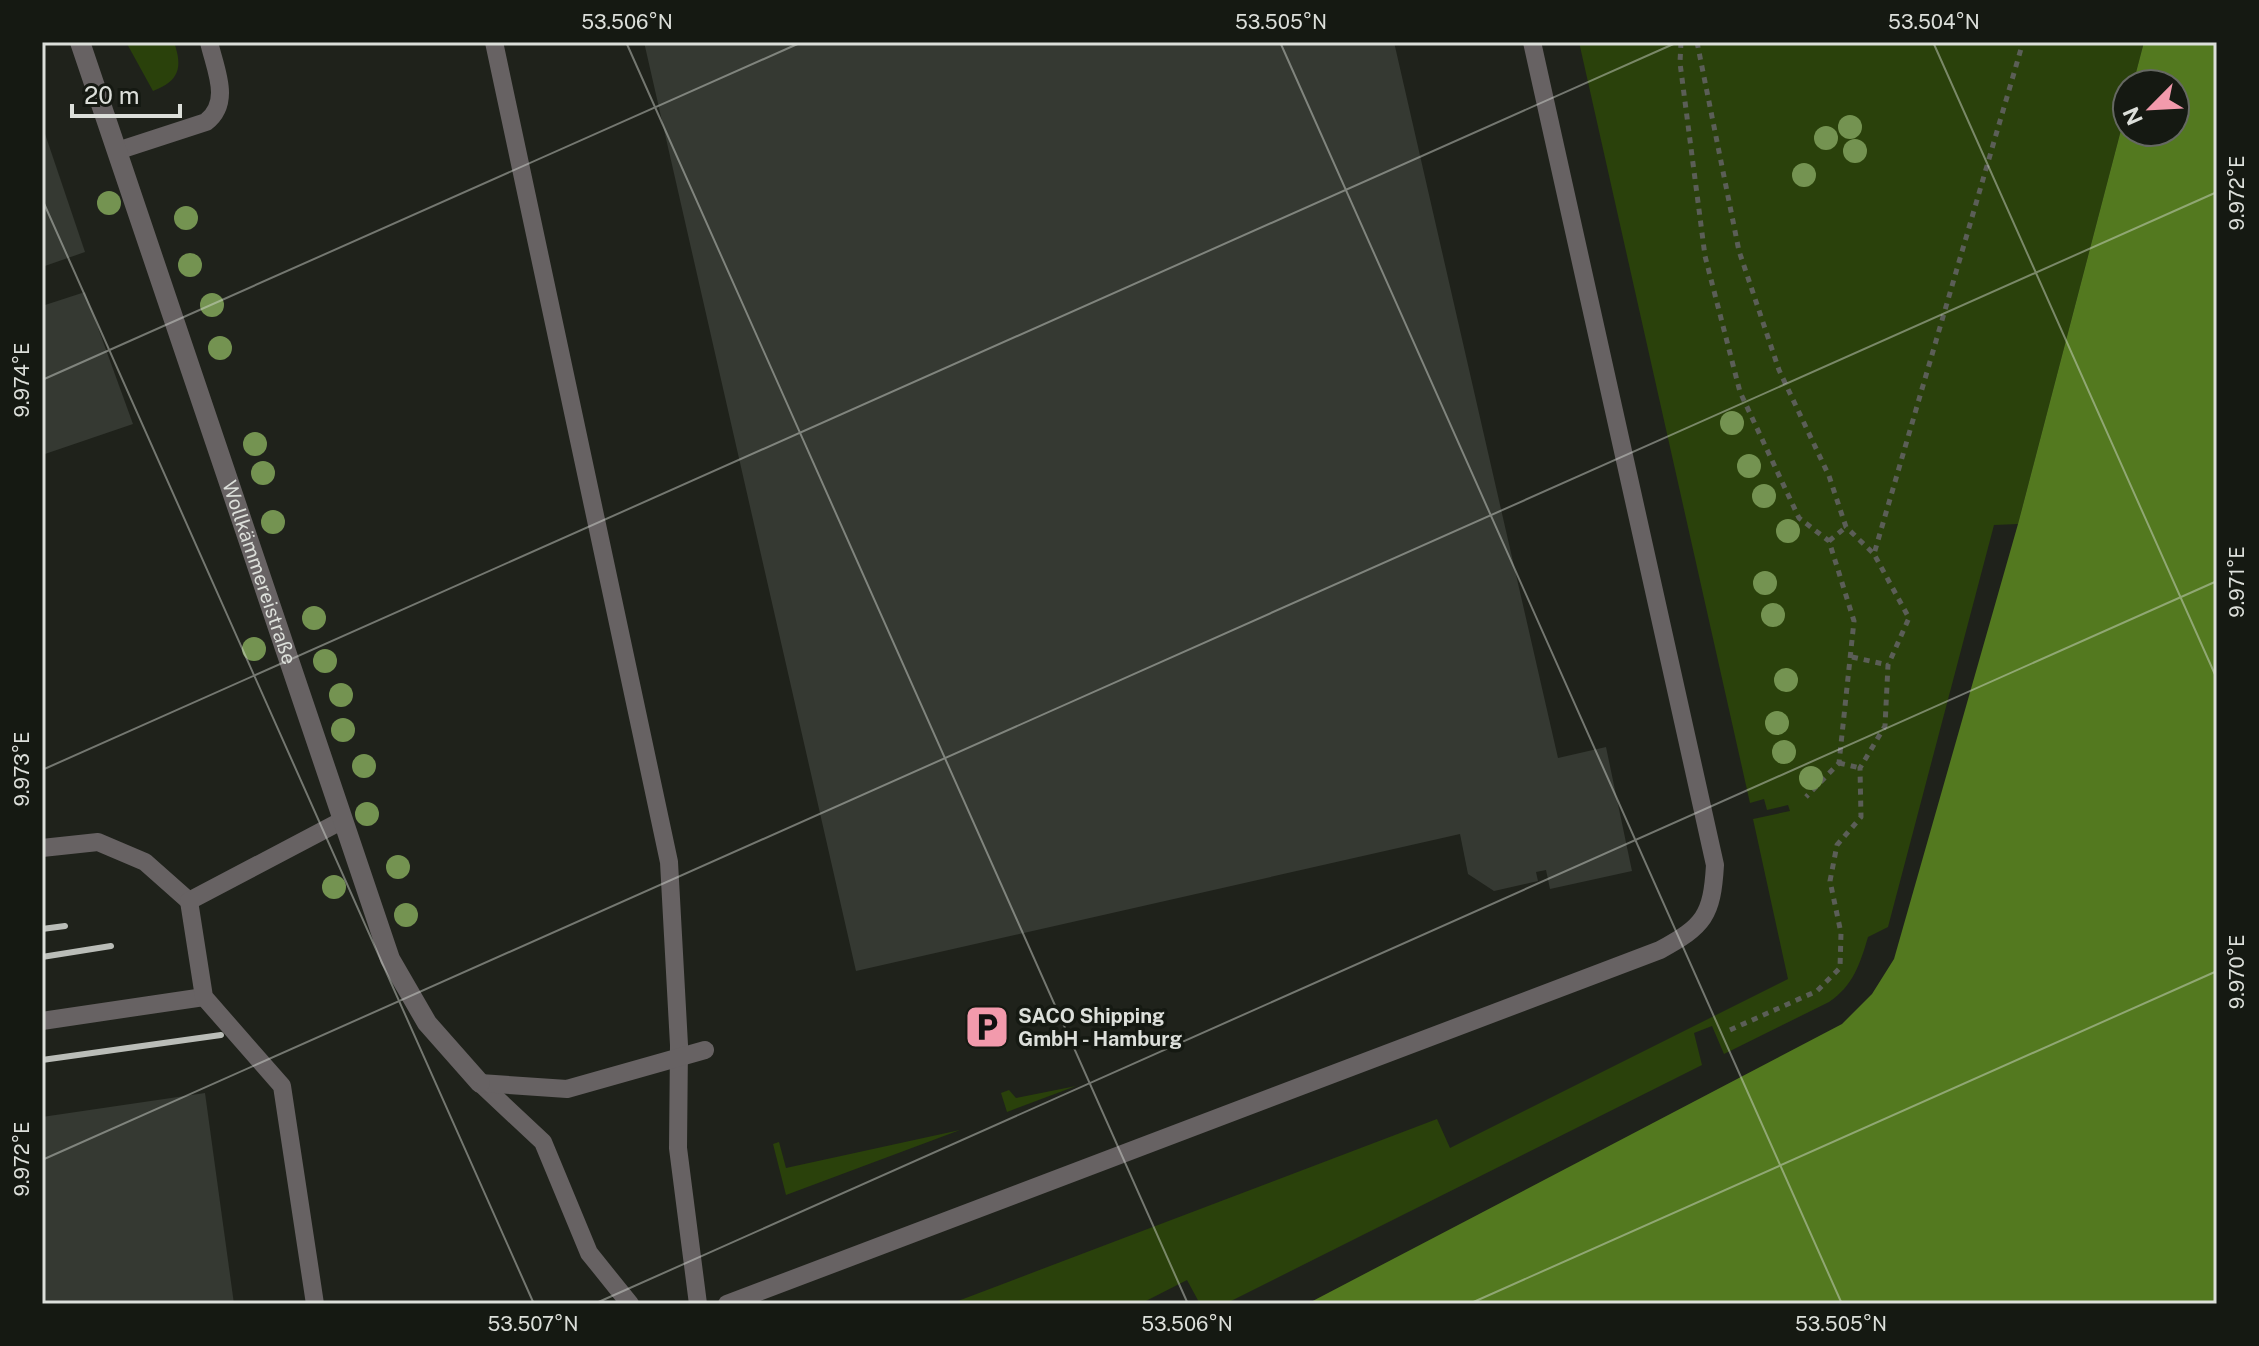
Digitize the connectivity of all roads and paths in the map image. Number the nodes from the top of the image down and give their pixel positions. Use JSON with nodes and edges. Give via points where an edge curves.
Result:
{"nodes":[{"id":1,"x":80,"y":42,"type":"edge"},
{"id":2,"x":209,"y":42,"type":"edge"},
{"id":3,"x":494,"y":42,"type":"edge"},
{"id":4,"x":1532,"y":42,"type":"edge"},
{"id":5,"x":1681,"y":42,"type":"edge"},
{"id":6,"x":1697,"y":42,"type":"edge"},
{"id":7,"x":2023,"y":42,"type":"edge"},
{"id":8,"x":117,"y":151,"type":"junction"},
{"id":9,"x":1846,"y":527,"type":"junction"},
{"id":10,"x":1829,"y":541,"type":"junction"},
{"id":11,"x":1874,"y":554,"type":"junction"},
{"id":12,"x":1852,"y":657,"type":"junction"},
{"id":13,"x":1888,"y":665,"type":"junction"},
{"id":14,"x":1839,"y":763,"type":"junction"},
{"id":15,"x":1860,"y":768,"type":"junction"},
{"id":16,"x":1806,"y":797,"type":"dead end"},
{"id":17,"x":343,"y":820,"type":"junction"},
{"id":18,"x":42,"y":848,"type":"edge"},
{"id":19,"x":189,"y":901,"type":"junction"},
{"id":20,"x":204,"y":997,"type":"junction"},
{"id":21,"x":42,"y":1021,"type":"edge"},
{"id":22,"x":1730,"y":1030,"type":"dead end"},
{"id":23,"x":705,"y":1050,"type":"dead end"},
{"id":24,"x":679,"y":1058,"type":"junction"},
{"id":25,"x":480,"y":1083,"type":"junction"},
{"id":26,"x":315,"y":1304,"type":"edge"},
{"id":27,"x":630,"y":1304,"type":"edge"},
{"id":28,"x":698,"y":1304,"type":"edge"},
{"id":29,"x":727,"y":1304,"type":"edge"}],
"edges":[{"from":1,"to":8,"type":"street","name":"Wollkämmereistraße"},
{"from":2,"to":8,"type":"lane","via":[[221,100],[216,114]]},
{"from":3,"to":24,"type":"lane","via":[[669,862]]},
{"from":4,"to":29,"type":"lane","via":[[1715,865],[1713,899],[1694,931],[1660,950]]},
{"from":5,"to":10,"type":"path","via":[[1705,256],[1740,392],[1799,518]]},
{"from":6,"to":9,"type":"path","via":[[1739,251],[1779,370],[1829,476]]},
{"from":7,"to":11,"type":"path"},
{"from":8,"to":17,"type":"street","name":"Wollkämmereistraße"},
{"from":9,"to":10,"type":"path"},
{"from":9,"to":11,"type":"path"},
{"from":10,"to":12,"type":"path","via":[[1854,621]]},
{"from":11,"to":13,"type":"path","via":[[1909,618]]},
{"from":12,"to":13,"type":"path"},
{"from":12,"to":14,"type":"path"},
{"from":13,"to":15,"type":"path","via":[[1885,726]]},
{"from":14,"to":15,"type":"path"},
{"from":14,"to":16,"type":"path"},
{"from":15,"to":22,"type":"path","via":[[1861,817],[1837,845],[1830,881],[1841,933],[1840,968],[1817,991]]},
{"from":17,"to":19,"type":"lane"},
{"from":17,"to":25,"type":"street","name":"Wollkämmereistraße","via":[[390,959],[427,1023]]},
{"from":18,"to":19,"type":"lane","via":[[98,842],[145,862]]},
{"from":19,"to":20,"type":"lane"},
{"from":20,"to":21,"type":"lane"},
{"from":20,"to":26,"type":"lane","via":[[282,1086]]},
{"from":23,"to":24,"type":"lane"},
{"from":24,"to":25,"type":"lane","via":[[567,1089]]},
{"from":24,"to":28,"type":"lane","via":[[678,1148]]},
{"from":25,"to":27,"type":"lane","via":[[543,1142],[589,1253]]}]}
